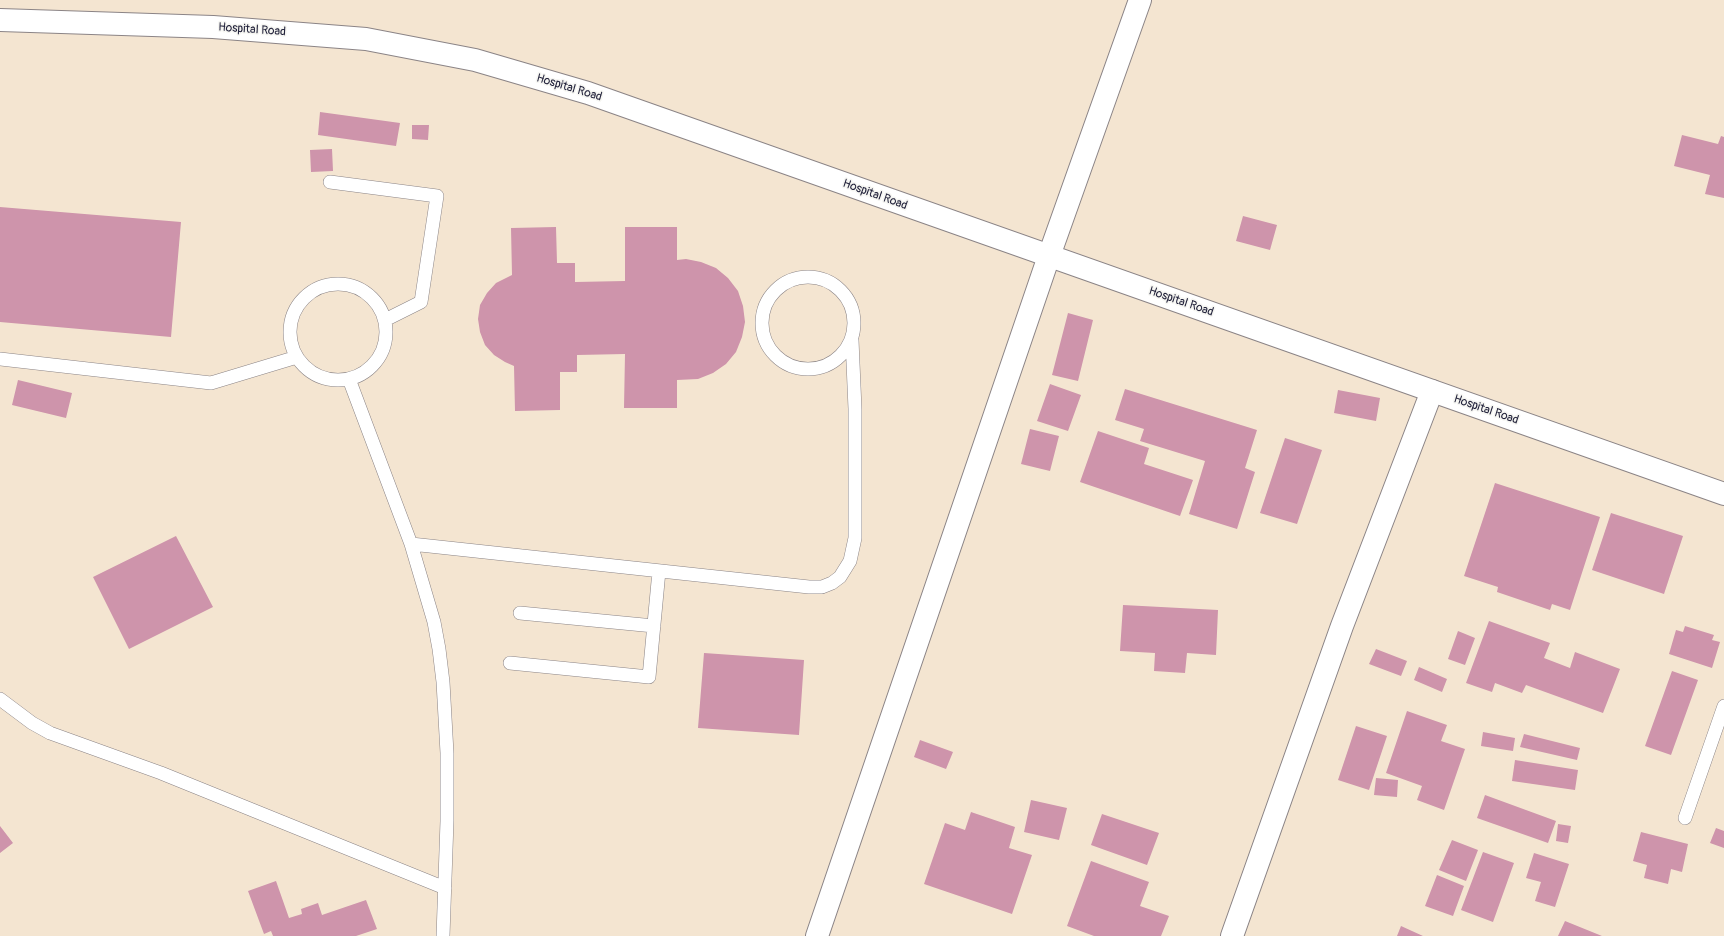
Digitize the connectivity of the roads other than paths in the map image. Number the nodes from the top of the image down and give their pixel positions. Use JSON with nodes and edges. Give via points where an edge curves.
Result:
{"nodes":[{"id":1,"x":1140,"y":0,"type":"edge"},
{"id":2,"x":0,"y":20,"type":"edge"},
{"id":3,"x":330,"y":182,"type":"dead end"},
{"id":4,"x":1049,"y":256,"type":"junction"},
{"id":5,"x":385,"y":320,"type":"junction"},
{"id":6,"x":852,"y":340,"type":"junction"},
{"id":7,"x":297,"y":357,"type":"junction"},
{"id":8,"x":0,"y":359,"type":"edge"},
{"id":9,"x":349,"y":379,"type":"junction"},
{"id":10,"x":1432,"y":391,"type":"junction"},
{"id":11,"x":1724,"y":494,"type":"edge"},
{"id":12,"x":411,"y":544,"type":"junction"},
{"id":13,"x":659,"y":571,"type":"junction"},
{"id":14,"x":520,"y":613,"type":"dead end"},
{"id":15,"x":654,"y":626,"type":"junction"},
{"id":16,"x":510,"y":663,"type":"dead end"},
{"id":17,"x":0,"y":699,"type":"edge"},
{"id":18,"x":1724,"y":706,"type":"edge"},
{"id":19,"x":1685,"y":818,"type":"dead end"},
{"id":20,"x":445,"y":888,"type":"junction"},
{"id":21,"x":443,"y":936,"type":"edge"},
{"id":22,"x":817,"y":936,"type":"edge"},
{"id":23,"x":1232,"y":936,"type":"edge"}],
"edges":[{"from":1,"to":4,"type":"street"},
{"from":2,"to":4,"type":"street","name":"Hospital Road","via":[[214,27],[366,39],[475,60],[588,93]]},
{"from":3,"to":5,"type":"lane","via":[[437,196],[422,302]]},
{"from":4,"to":10,"type":"street","name":"Hospital Road"},
{"from":4,"to":22,"type":"street"},
{"from":5,"to":7,"type":"lane","via":[[379,306],[369,295],[356,287],[342,283],[312,290],[301,300],[293,313],[289,328],[291,343]]},
{"from":5,"to":9,"type":"lane","via":[[386,336],[383,350],[375,363],[363,373]]},
{"from":6,"to":6,"type":"lane","via":[[855,325],[853,309],[845,294],[833,284],[818,278],[802,277],[786,283],[774,292],[765,306],[762,322],[764,338],[772,352],[784,363],[799,369],[815,369],[831,364],[843,354]]},
{"from":6,"to":13,"type":"lane","via":[[855,408],[854,538],[850,561],[840,577],[822,587],[809,587]]},
{"from":7,"to":8,"type":"lane","via":[[211,383]]},
{"from":7,"to":9,"type":"lane","via":[[306,369],[319,376],[334,380]]},
{"from":9,"to":12,"type":"lane"},
{"from":10,"to":11,"type":"street","name":"Hospital Road"},
{"from":10,"to":23,"type":"street","via":[[1342,626]]},
{"from":12,"to":13,"type":"lane"},
{"from":12,"to":20,"type":"lane","via":[[434,622],[443,682],[447,788]]},
{"from":13,"to":15,"type":"lane"},
{"from":14,"to":15,"type":"lane"},
{"from":15,"to":16,"type":"lane","via":[[649,677]]},
{"from":17,"to":20,"type":"lane","via":[[50,733],[161,773]]},
{"from":18,"to":19,"type":"lane"},
{"from":20,"to":21,"type":"lane"}]}
